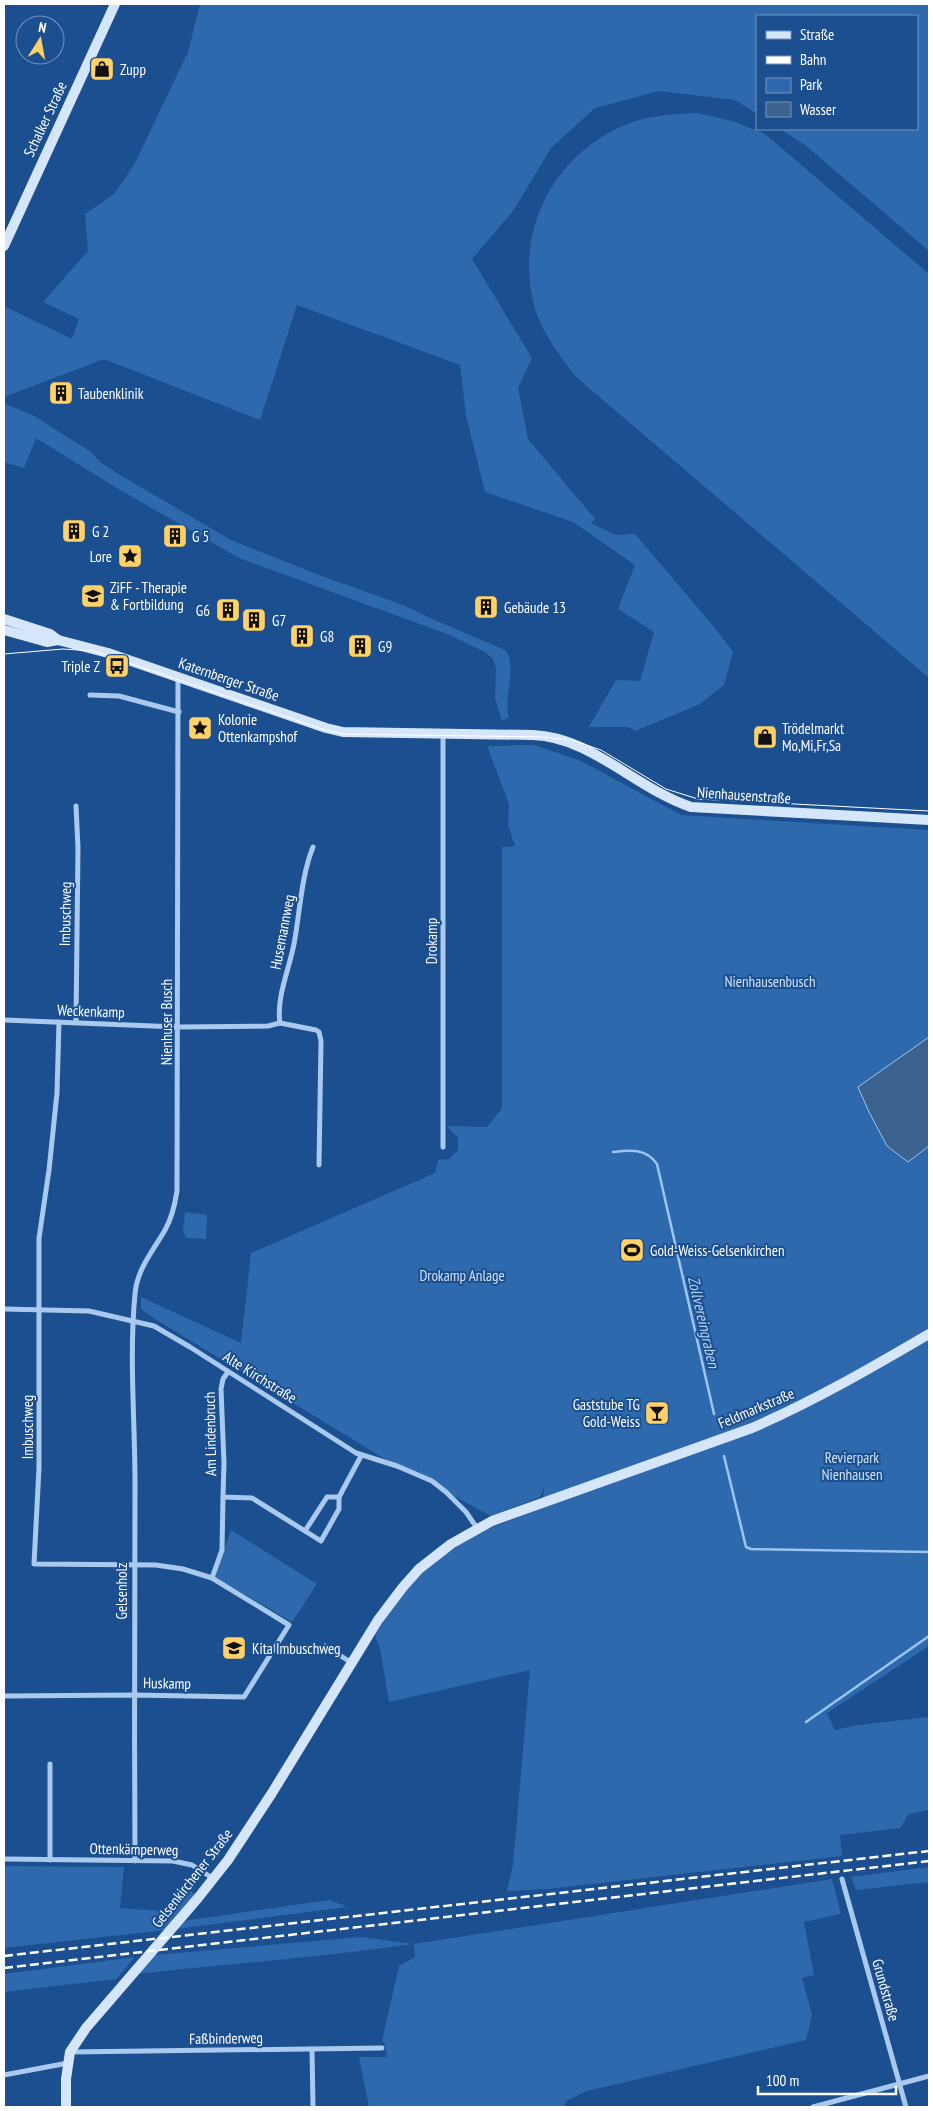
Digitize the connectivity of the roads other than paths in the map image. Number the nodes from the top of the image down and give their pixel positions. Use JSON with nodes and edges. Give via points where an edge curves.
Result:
{"nodes":[{"id":1,"x":115,"y":4,"type":"edge"},
{"id":2,"x":4,"y":246,"type":"edge"},
{"id":3,"x":4,"y":613,"type":"edge"},
{"id":4,"x":4,"y":619,"type":"edge"},
{"id":5,"x":24,"y":625,"type":"junction"},
{"id":6,"x":4,"y":630,"type":"edge"},
{"id":7,"x":58,"y":640,"type":"junction"},
{"id":8,"x":178,"y":677,"type":"junction"},
{"id":9,"x":90,"y":695,"type":"dead end"},
{"id":10,"x":179,"y":712,"type":"junction"},
{"id":11,"x":443,"y":734,"type":"junction"},
{"id":12,"x":543,"y":736,"type":"joint"},
{"id":13,"x":76,"y":806,"type":"dead end"},
{"id":14,"x":929,"y":820,"type":"edge"},
{"id":15,"x":313,"y":847,"type":"dead end"},
{"id":16,"x":4,"y":1020,"type":"edge"},
{"id":17,"x":59,"y":1022,"type":"junction"},
{"id":18,"x":76,"y":1022,"type":"junction"},
{"id":19,"x":280,"y":1023,"type":"junction"},
{"id":20,"x":178,"y":1027,"type":"junction"},
{"id":21,"x":443,"y":1147,"type":"dead end"},
{"id":22,"x":319,"y":1165,"type":"dead end"},
{"id":23,"x":4,"y":1309,"type":"edge"},
{"id":24,"x":40,"y":1310,"type":"junction"},
{"id":25,"x":134,"y":1321,"type":"junction"},
{"id":26,"x":929,"y":1334,"type":"edge"},
{"id":27,"x":228,"y":1372,"type":"junction"},
{"id":28,"x":361,"y":1456,"type":"junction"},
{"id":29,"x":585,"y":1488,"type":"joint"},
{"id":30,"x":223,"y":1497,"type":"junction"},
{"id":31,"x":339,"y":1497,"type":"junction"},
{"id":32,"x":477,"y":1528,"type":"junction"},
{"id":33,"x":305,"y":1531,"type":"junction"},
{"id":34,"x":134,"y":1565,"type":"junction"},
{"id":35,"x":212,"y":1578,"type":"junction"},
{"id":36,"x":289,"y":1625,"type":"joint"},
{"id":37,"x":325,"y":1646,"type":"dead end"},
{"id":38,"x":352,"y":1663,"type":"junction"},
{"id":39,"x":134,"y":1695,"type":"junction"},
{"id":40,"x":4,"y":1696,"type":"edge"},
{"id":41,"x":50,"y":1764,"type":"dead end"},
{"id":42,"x":4,"y":1859,"type":"edge"},
{"id":43,"x":50,"y":1860,"type":"junction"},
{"id":44,"x":135,"y":1861,"type":"junction"},
{"id":45,"x":214,"y":1879,"type":"junction"},
{"id":46,"x":842,"y":1879,"type":"dead end"},
{"id":47,"x":382,"y":2048,"type":"dead end"},
{"id":48,"x":312,"y":2049,"type":"junction"},
{"id":49,"x":70,"y":2052,"type":"junction"},
{"id":50,"x":68,"y":2063,"type":"junction"},
{"id":51,"x":4,"y":2075,"type":"edge"},
{"id":52,"x":929,"y":2076,"type":"edge"},
{"id":53,"x":899,"y":2083,"type":"junction"},
{"id":54,"x":66,"y":2107,"type":"edge"},
{"id":55,"x":313,"y":2107,"type":"edge"},
{"id":56,"x":813,"y":2107,"type":"edge"},
{"id":57,"x":906,"y":2107,"type":"edge"}],
"edges":[{"from":1,"to":2,"type":"street","name":"Schalker Straße"},
{"from":3,"to":5,"type":"street"},
{"from":4,"to":5,"type":"street","name":"Katernberger Straße"},
{"from":5,"to":7,"type":"street","name":"Katernberger Straße"},
{"from":6,"to":7,"type":"street","name":"Katernberger Straße","via":[[47,642]]},
{"from":7,"to":8,"type":"street","name":"Katernberger Straße"},
{"from":8,"to":10,"type":"street","name":"Nienhuser Busch"},
{"from":8,"to":11,"type":"street","name":"Katernberger Straße","via":[[334,730]]},
{"from":9,"to":10,"type":"street","via":[[120,696]]},
{"from":10,"to":20,"type":"street","name":"Nienhuser Busch"},
{"from":11,"to":12,"type":"street","name":"Katernberger Straße"},
{"from":11,"to":21,"type":"street","name":"Drokamp"},
{"from":12,"to":14,"type":"street","name":"Nienhausenstraße","via":[[584,748],[662,796],[691,807]]},
{"from":13,"to":18,"type":"street","name":"Imbuschweg"},
{"from":15,"to":19,"type":"street","name":"Husemannweg","via":[[306,865],[294,944],[279,1008]]},
{"from":16,"to":17,"type":"street","name":"Weckenkamp"},
{"from":17,"to":18,"type":"street","name":"Weckenkamp"},
{"from":17,"to":24,"type":"street","name":"Imbuschweg","via":[[56,1102],[39,1238]]},
{"from":18,"to":20,"type":"street","name":"Weckenkamp"},
{"from":19,"to":20,"type":"street","via":[[268,1026]]},
{"from":19,"to":22,"type":"street","via":[[316,1030],[321,1036]]},
{"from":20,"to":25,"type":"street","name":"Nienhuser Busch","via":[[176,1201],[166,1229],[141,1270],[135,1294]]},
{"from":23,"to":24,"type":"street","name":"Alte Kirchstraße"},
{"from":24,"to":25,"type":"street","name":"Alte Kirchstraße","via":[[89,1310]]},
{"from":24,"to":34,"type":"street","name":"Imbuschweg","via":[[39,1468],[34,1564]]},
{"from":25,"to":27,"type":"street","name":"Alte Kirchstraße","via":[[154,1326]]},
{"from":25,"to":34,"type":"street","name":"Gelsenholz"},
{"from":26,"to":29,"type":"street","name":"Feldmarkstraße","via":[[786,1413]]},
{"from":27,"to":28,"type":"street","name":"Alte Kirchstraße"},
{"from":27,"to":30,"type":"street","name":"Am Lindenbruch","via":[[221,1389]]},
{"from":28,"to":31,"type":"street","name":"Am Lindenbruch"},
{"from":28,"to":32,"type":"street","name":"Alte Kirchstraße","via":[[397,1466],[438,1485],[466,1512]]},
{"from":29,"to":32,"type":"street","name":"Gelsenkirchener Straße"},
{"from":30,"to":33,"type":"street","name":"Am Lindenbruch","via":[[252,1498]]},
{"from":30,"to":35,"type":"street","name":"Am Lindenbruch","via":[[222,1550]]},
{"from":31,"to":33,"type":"street","via":[[327,1497]]},
{"from":31,"to":33,"type":"street","name":"Am Lindenbruch","via":[[339,1509],[320,1541]]},
{"from":32,"to":38,"type":"street","name":"Gelsenkirchener Straße","via":[[435,1556],[403,1587]]},
{"from":34,"to":35,"type":"street","name":"Imbuschweg","via":[[183,1569]]},
{"from":34,"to":39,"type":"street","name":"Gelsenholz"},
{"from":35,"to":36,"type":"street","name":"Imbuschweg"},
{"from":36,"to":39,"type":"street","name":"Huskamp","via":[[244,1697]]},
{"from":37,"to":38,"type":"street"},
{"from":38,"to":45,"type":"street","name":"Gelsenkirchener Straße","via":[[244,1837]]},
{"from":39,"to":40,"type":"street","name":"Huskamp"},
{"from":39,"to":44,"type":"street","name":"Gelsenholz"},
{"from":41,"to":43,"type":"street"},
{"from":42,"to":43,"type":"street","name":"Ottenkämperweg"},
{"from":43,"to":44,"type":"street","name":"Ottenkämperweg"},
{"from":44,"to":45,"type":"street","name":"Ottenkämperweg","via":[[183,1862]]},
{"from":45,"to":49,"type":"street","name":"Gelsenkirchener Straße","via":[[86,2028]]},
{"from":46,"to":53,"type":"street","name":"Grundstraße"},
{"from":47,"to":48,"type":"street","name":"Faßbinderweg"},
{"from":48,"to":49,"type":"street","name":"Faßbinderweg"},
{"from":48,"to":55,"type":"street"},
{"from":49,"to":50,"type":"street","name":"Gelsenkirchener Straße"},
{"from":50,"to":51,"type":"street"},
{"from":50,"to":54,"type":"street","name":"Gelsenkirchener Straße"},
{"from":52,"to":53,"type":"street"},
{"from":53,"to":56,"type":"street"},
{"from":53,"to":57,"type":"street","name":"Grundstraße"}]}
